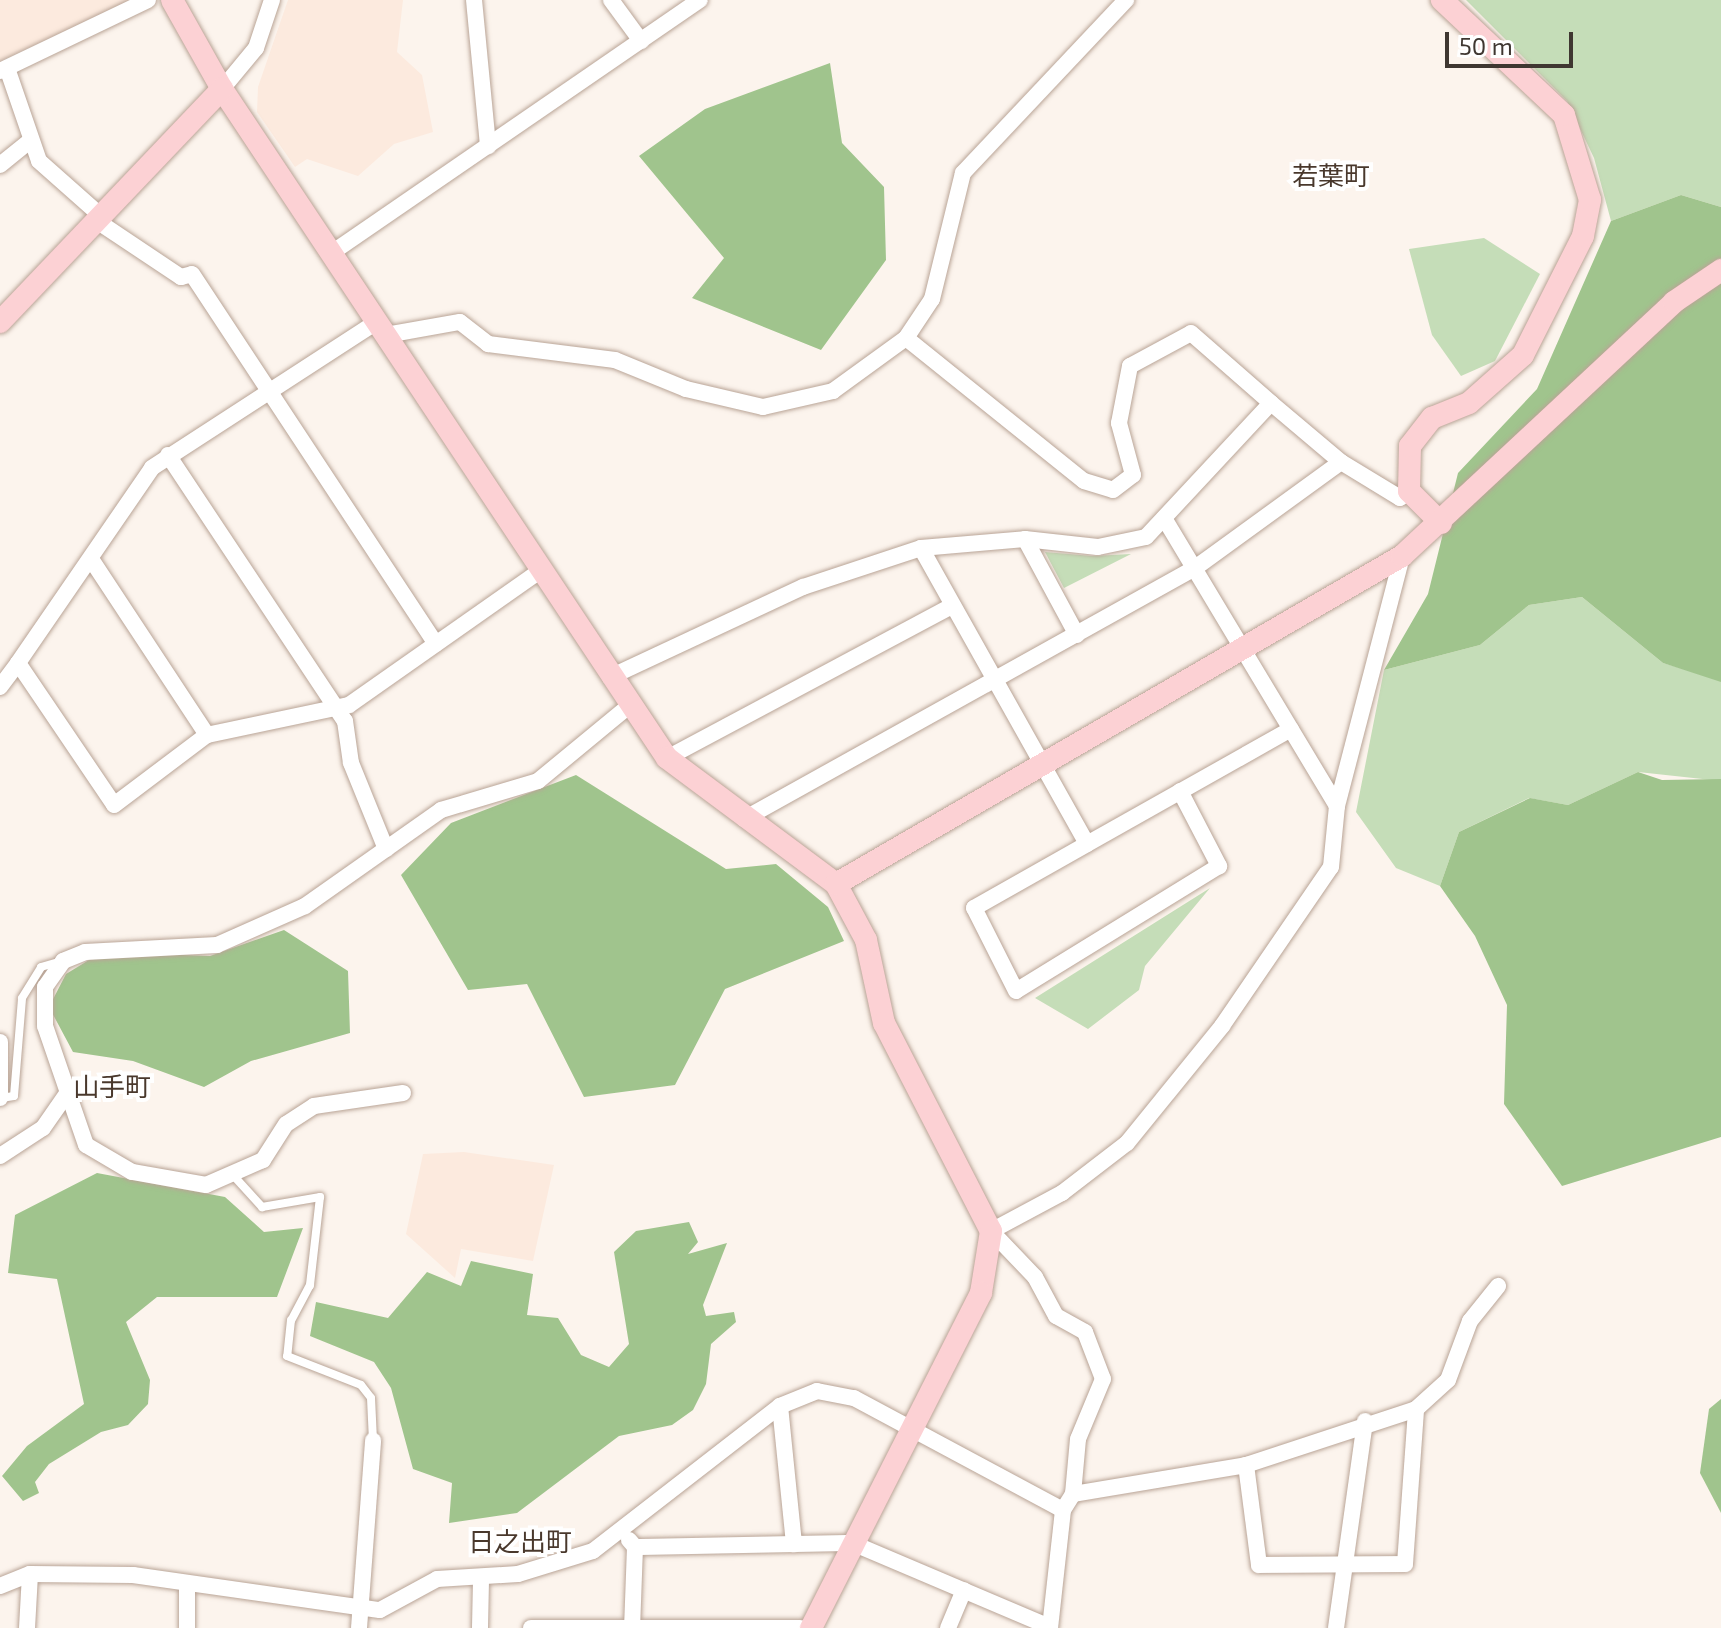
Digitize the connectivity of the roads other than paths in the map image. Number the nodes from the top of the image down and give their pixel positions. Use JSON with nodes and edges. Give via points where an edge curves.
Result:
{"nodes":[{"id":1,"x":148,"y":0,"type":"edge"},
{"id":2,"x":172,"y":0,"type":"edge"},
{"id":3,"x":272,"y":0,"type":"edge"},
{"id":4,"x":474,"y":0,"type":"edge"},
{"id":5,"x":611,"y":0,"type":"edge"},
{"id":6,"x":700,"y":0,"type":"edge"},
{"id":7,"x":1126,"y":0,"type":"edge"},
{"id":8,"x":1442,"y":0,"type":"edge"},
{"id":9,"x":641,"y":41,"type":"junction"},
{"id":10,"x":3,"y":70,"type":"edge"},
{"id":11,"x":222,"y":89,"type":"junction"},
{"id":12,"x":28,"y":142,"type":"junction"},
{"id":13,"x":488,"y":146,"type":"junction"},
{"id":14,"x":0,"y":165,"type":"edge"},
{"id":15,"x":99,"y":218,"type":"junction"},
{"id":16,"x":333,"y":252,"type":"junction"},
{"id":17,"x":1721,"y":270,"type":"edge"},
{"id":18,"x":0,"y":322,"type":"edge"},
{"id":19,"x":382,"y":328,"type":"junction"},
{"id":20,"x":906,"y":338,"type":"junction"},
{"id":21,"x":266,"y":393,"type":"junction"},
{"id":22,"x":1271,"y":403,"type":"junction"},
{"id":23,"x":168,"y":455,"type":"junction"},
{"id":24,"x":1341,"y":462,"type":"junction"},
{"id":25,"x":1409,"y":491,"type":"junction"},
{"id":26,"x":1164,"y":518,"type":"junction"},
{"id":27,"x":1441,"y":523,"type":"junction"},
{"id":28,"x":1025,"y":539,"type":"junction"},
{"id":29,"x":921,"y":548,"type":"junction"},
{"id":30,"x":1402,"y":556,"type":"junction"},
{"id":31,"x":91,"y":559,"type":"junction"},
{"id":32,"x":1195,"y":568,"type":"junction"},
{"id":33,"x":540,"y":571,"type":"junction"},
{"id":34,"x":952,"y":606,"type":"junction"},
{"id":35,"x":1077,"y":635,"type":"junction"},
{"id":36,"x":436,"y":644,"type":"junction"},
{"id":37,"x":1240,"y":650,"type":"junction"},
{"id":38,"x":18,"y":663,"type":"junction"},
{"id":39,"x":610,"y":677,"type":"junction"},
{"id":40,"x":993,"y":681,"type":"junction"},
{"id":41,"x":0,"y":687,"type":"edge"},
{"id":42,"x":629,"y":706,"type":"junction"},
{"id":43,"x":339,"y":710,"type":"junction"},
{"id":44,"x":1291,"y":729,"type":"junction"},
{"id":45,"x":207,"y":735,"type":"junction"},
{"id":46,"x":667,"y":758,"type":"junction"},
{"id":47,"x":1043,"y":765,"type":"junction"},
{"id":48,"x":1180,"y":791,"type":"junction"},
{"id":49,"x":1337,"y":806,"type":"junction"},
{"id":50,"x":744,"y":819,"type":"junction"},
{"id":51,"x":1087,"y":844,"type":"junction"},
{"id":52,"x":386,"y":849,"type":"junction"},
{"id":53,"x":836,"y":884,"type":"junction"},
{"id":54,"x":63,"y":961,"type":"junction"},
{"id":55,"x":0,"y":1042,"type":"edge"},
{"id":56,"x":403,"y":1093,"type":"dead end"},
{"id":57,"x":66,"y":1095,"type":"junction"},
{"id":58,"x":0,"y":1098,"type":"edge"},
{"id":59,"x":0,"y":1156,"type":"edge"},
{"id":60,"x":232,"y":1174,"type":"junction"},
{"id":61,"x":991,"y":1231,"type":"junction"},
{"id":62,"x":1498,"y":1286,"type":"dead end"},
{"id":63,"x":780,"y":1406,"type":"junction"},
{"id":64,"x":1416,"y":1409,"type":"junction"},
{"id":65,"x":1365,"y":1421,"type":"junction"},
{"id":66,"x":914,"y":1428,"type":"junction"},
{"id":67,"x":373,"y":1441,"type":"joint"},
{"id":68,"x":1246,"y":1465,"type":"junction"},
{"id":69,"x":1073,"y":1494,"type":"junction"},
{"id":70,"x":1063,"y":1510,"type":"junction"},
{"id":71,"x":622,"y":1531,"type":"junction"},
{"id":72,"x":852,"y":1543,"type":"junction"},
{"id":73,"x":794,"y":1544,"type":"junction"},
{"id":74,"x":635,"y":1547,"type":"junction"},
{"id":75,"x":1342,"y":1569,"type":"junction"},
{"id":76,"x":30,"y":1574,"type":"junction"},
{"id":77,"x":481,"y":1580,"type":"junction"},
{"id":78,"x":0,"y":1586,"type":"edge"},
{"id":79,"x":187,"y":1588,"type":"junction"},
{"id":80,"x":964,"y":1590,"type":"junction"},
{"id":81,"x":359,"y":1603,"type":"junction"},
{"id":82,"x":632,"y":1626,"type":"edge"},
{"id":83,"x":27,"y":1628,"type":"edge"},
{"id":84,"x":187,"y":1628,"type":"edge"},
{"id":85,"x":359,"y":1628,"type":"edge"},
{"id":86,"x":480,"y":1628,"type":"edge"},
{"id":87,"x":531,"y":1628,"type":"edge"},
{"id":88,"x":800,"y":1628,"type":"edge"},
{"id":89,"x":811,"y":1628,"type":"edge"},
{"id":90,"x":948,"y":1628,"type":"edge"},
{"id":91,"x":1050,"y":1628,"type":"edge"},
{"id":92,"x":1336,"y":1628,"type":"edge"}],
"edges":[{"from":1,"to":10,"type":"street"},
{"from":2,"to":11,"type":"street"},
{"from":3,"to":11,"type":"street","via":[[256,48]]},
{"from":4,"to":13,"type":"street"},
{"from":5,"to":9,"type":"street"},
{"from":6,"to":9,"type":"street"},
{"from":7,"to":20,"type":"street","via":[[963,173],[932,299]]},
{"from":8,"to":25,"type":"street","via":[[1564,115],[1590,200],[1583,236],[1523,355],[1469,403],[1432,418],[1410,446]]},
{"from":9,"to":13,"type":"street"},
{"from":10,"to":12,"type":"street"},
{"from":11,"to":15,"type":"street"},
{"from":11,"to":16,"type":"street"},
{"from":12,"to":14,"type":"street"},
{"from":12,"to":15,"type":"street","via":[[39,161]]},
{"from":13,"to":16,"type":"street"},
{"from":15,"to":18,"type":"street"},
{"from":15,"to":21,"type":"street","via":[[181,277],[192,274]]},
{"from":16,"to":19,"type":"street"},
{"from":17,"to":27,"type":"street","via":[[1674,302]]},
{"from":19,"to":20,"type":"street","via":[[460,322],[488,344],[615,360],[686,389],[763,407],[833,391]]},
{"from":19,"to":21,"type":"street"},
{"from":19,"to":33,"type":"street"},
{"from":20,"to":22,"type":"street","via":[[1084,481],[1113,490],[1133,475],[1119,423],[1130,366],[1191,333]]},
{"from":21,"to":23,"type":"street"},
{"from":21,"to":36,"type":"street"},
{"from":22,"to":24,"type":"street"},
{"from":22,"to":26,"type":"street"},
{"from":23,"to":31,"type":"street"},
{"from":23,"to":43,"type":"street"},
{"from":24,"to":25,"type":"street","via":[[1400,498]]},
{"from":24,"to":32,"type":"street"},
{"from":25,"to":27,"type":"street"},
{"from":26,"to":28,"type":"street","via":[[1146,537],[1098,547]]},
{"from":26,"to":32,"type":"street"},
{"from":27,"to":30,"type":"street"},
{"from":28,"to":29,"type":"street"},
{"from":28,"to":35,"type":"street"},
{"from":29,"to":34,"type":"street"},
{"from":29,"to":39,"type":"street","via":[[803,587]]},
{"from":30,"to":37,"type":"street"},
{"from":30,"to":49,"type":"street"},
{"from":31,"to":38,"type":"street"},
{"from":31,"to":45,"type":"street"},
{"from":32,"to":35,"type":"street"},
{"from":32,"to":37,"type":"street"},
{"from":33,"to":36,"type":"street"},
{"from":33,"to":39,"type":"street"},
{"from":34,"to":40,"type":"street"},
{"from":34,"to":46,"type":"street"},
{"from":35,"to":40,"type":"street"},
{"from":36,"to":43,"type":"street"},
{"from":37,"to":44,"type":"street"},
{"from":37,"to":47,"type":"street"},
{"from":38,"to":41,"type":"street"},
{"from":38,"to":45,"type":"street","via":[[114,805]]},
{"from":39,"to":42,"type":"street"},
{"from":40,"to":47,"type":"street"},
{"from":40,"to":50,"type":"street"},
{"from":42,"to":46,"type":"street"},
{"from":42,"to":52,"type":"street","via":[[538,781],[441,810]]},
{"from":43,"to":45,"type":"street"},
{"from":43,"to":52,"type":"street","via":[[355,777]]},
{"from":44,"to":48,"type":"street"},
{"from":44,"to":49,"type":"street"},
{"from":46,"to":50,"type":"street"},
{"from":47,"to":51,"type":"street"},
{"from":47,"to":53,"type":"street"},
{"from":48,"to":51,"type":"street"},
{"from":48,"to":51,"type":"street","via":[[1219,866],[1016,991],[974,908]]},
{"from":49,"to":61,"type":"street","via":[[1331,867],[1203,1050],[1127,1143],[1062,1193]]},
{"from":50,"to":53,"type":"street"},
{"from":52,"to":54,"type":"street","via":[[305,906],[217,945],[104,947]]},
{"from":53,"to":61,"type":"street","via":[[866,940],[884,1023]]},
{"from":54,"to":57,"type":"street","via":[[42,1006]]},
{"from":54,"to":58,"type":"lane","via":[[41,967],[22,998],[14,1096]]},
{"from":55,"to":58,"type":"street"},
{"from":56,"to":60,"type":"street","via":[[314,1106],[286,1124],[263,1160]]},
{"from":57,"to":59,"type":"street","via":[[43,1128]]},
{"from":57,"to":60,"type":"street","via":[[86,1145],[101,1160],[206,1185]]},
{"from":60,"to":67,"type":"lane","via":[[262,1207],[320,1197],[310,1285],[291,1320],[287,1356],[361,1385],[371,1398]]},
{"from":61,"to":66,"type":"street","via":[[981,1293]]},
{"from":61,"to":69,"type":"street","via":[[1035,1277],[1056,1316],[1085,1332],[1103,1379],[1078,1439]]},
{"from":62,"to":64,"type":"street","via":[[1470,1321],[1448,1380]]},
{"from":63,"to":66,"type":"street","via":[[817,1391],[854,1398]]},
{"from":63,"to":71,"type":"street"},
{"from":63,"to":73,"type":"street"},
{"from":64,"to":65,"type":"street"},
{"from":64,"to":75,"type":"street","via":[[1405,1564]]},
{"from":65,"to":68,"type":"street"},
{"from":65,"to":75,"type":"street"},
{"from":66,"to":70,"type":"street"},
{"from":66,"to":72,"type":"street"},
{"from":67,"to":81,"type":"street"},
{"from":68,"to":69,"type":"street"},
{"from":68,"to":75,"type":"street","via":[[1259,1565]]},
{"from":69,"to":70,"type":"street"},
{"from":70,"to":91,"type":"street"},
{"from":71,"to":74,"type":"street"},
{"from":71,"to":77,"type":"street","via":[[556,1564]]},
{"from":72,"to":73,"type":"street"},
{"from":72,"to":80,"type":"street"},
{"from":72,"to":89,"type":"street"},
{"from":73,"to":74,"type":"street"},
{"from":74,"to":82,"type":"street"},
{"from":75,"to":92,"type":"street"},
{"from":76,"to":78,"type":"street"},
{"from":76,"to":79,"type":"street","via":[[133,1575]]},
{"from":76,"to":83,"type":"street"},
{"from":77,"to":81,"type":"street","via":[[437,1579],[380,1610]]},
{"from":77,"to":86,"type":"street"},
{"from":79,"to":81,"type":"street"},
{"from":79,"to":84,"type":"street"},
{"from":80,"to":90,"type":"street"},
{"from":80,"to":91,"type":"street"},
{"from":81,"to":85,"type":"street"},
{"from":82,"to":87,"type":"street"},
{"from":82,"to":88,"type":"street"}]}
